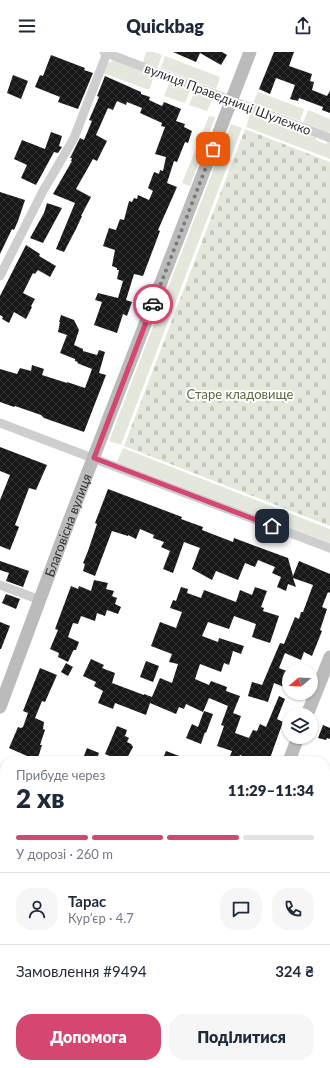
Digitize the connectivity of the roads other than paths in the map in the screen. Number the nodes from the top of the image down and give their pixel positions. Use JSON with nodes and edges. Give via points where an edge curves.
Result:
{"nodes":[{"id":1,"x":106,"y":52,"type":"edge"},
{"id":2,"x":250,"y":52,"type":"edge"},
{"id":3,"x":231,"y":100,"type":"junction"},
{"id":4,"x":330,"y":138,"type":"edge"},
{"id":5,"x":0,"y":276,"type":"edge"},
{"id":6,"x":0,"y":423,"type":"edge"},
{"id":7,"x":94,"y":458,"type":"junction"},
{"id":8,"x":330,"y":548,"type":"edge"},
{"id":9,"x":0,"y":585,"type":"edge"},
{"id":10,"x":40,"y":600,"type":"junction"},
{"id":11,"x":330,"y":657,"type":"edge"},
{"id":12,"x":0,"y":707,"type":"edge"},
{"id":13,"x":310,"y":708,"type":"edge"},
{"id":14,"x":295,"y":744,"type":"edge"},
{"id":15,"x":291,"y":756,"type":"edge"}],
"edges":[{"from":1,"to":3,"type":"street","name":"вулиця Праведниці Шулежко"},
{"from":1,"to":5,"type":"street","via":[[74,138],[43,191]]},
{"from":2,"to":3,"type":"main road","name":"Благовісна вулиця"},
{"from":3,"to":4,"type":"street","name":"вулиця Праведниці Шулежко"},
{"from":3,"to":7,"type":"main road","name":"Благовісна вулиця"},
{"from":6,"to":7,"type":"street"},
{"from":7,"to":8,"type":"street"},
{"from":7,"to":10,"type":"main road","name":"Благовісна вулиця"},
{"from":9,"to":10,"type":"street"},
{"from":10,"to":12,"type":"main road","name":"Благовісна вулиця"},
{"from":11,"to":13,"type":"main road"},
{"from":14,"to":15,"type":"main road"}]}
